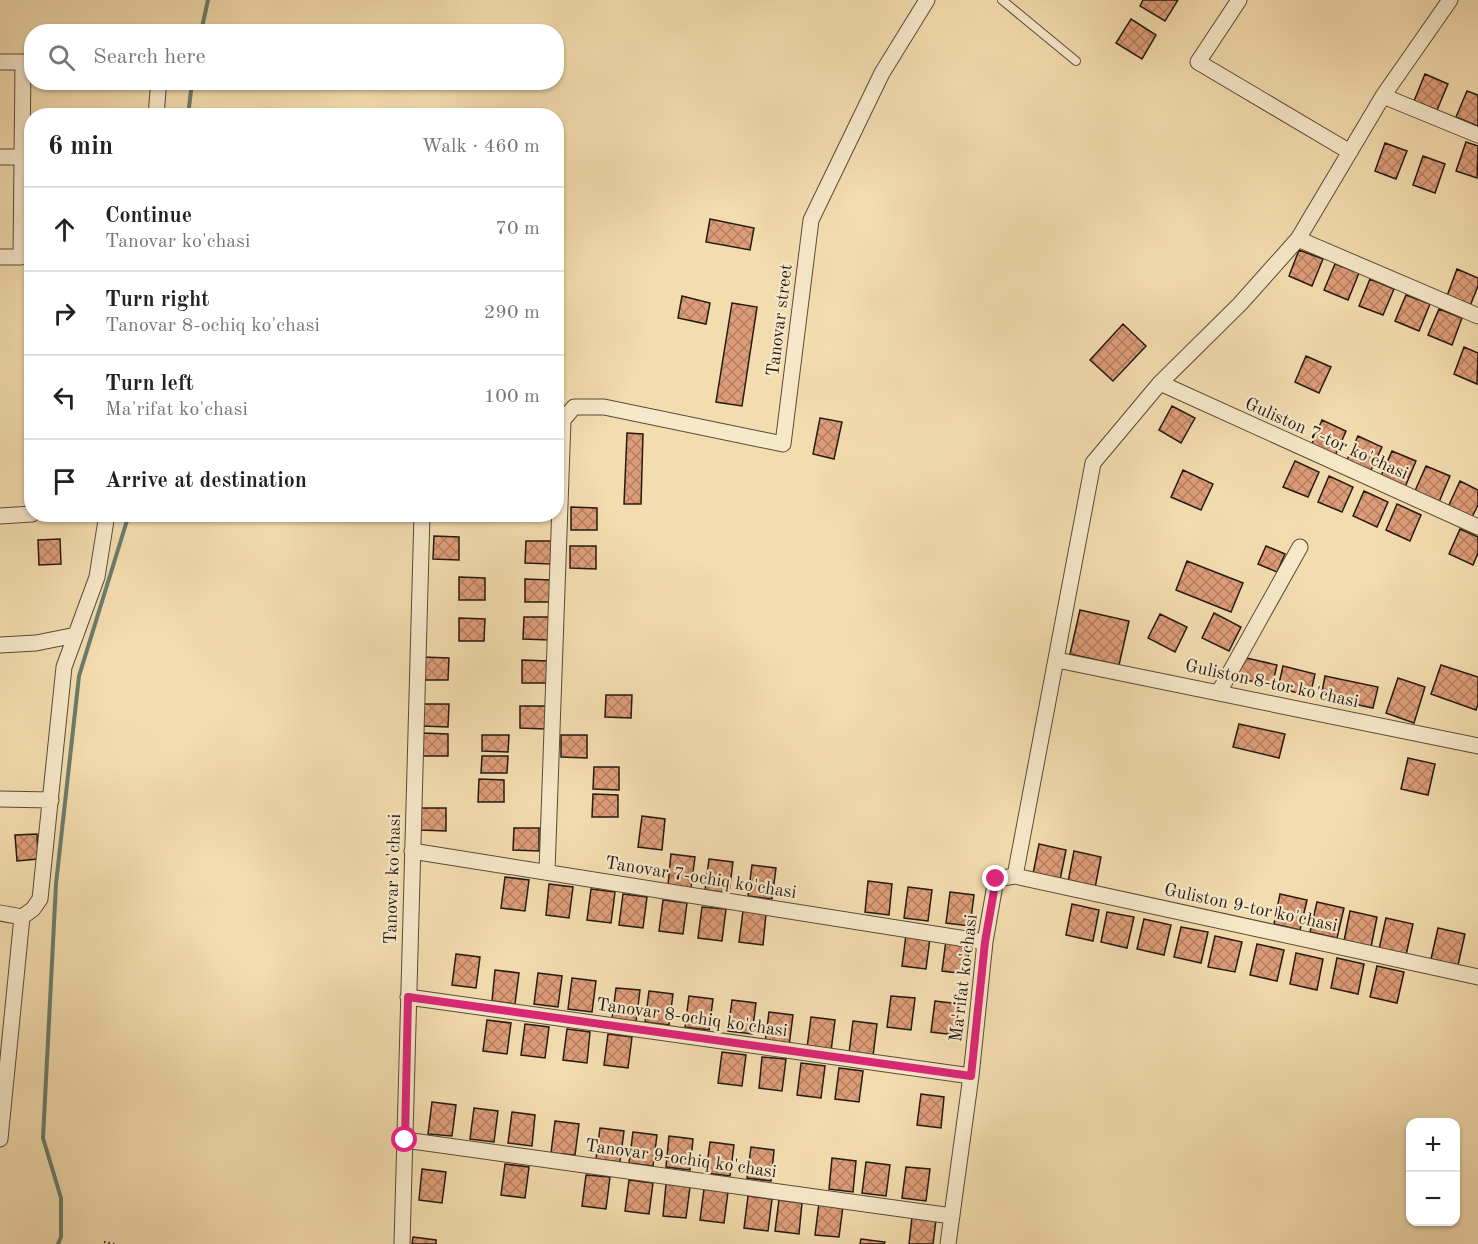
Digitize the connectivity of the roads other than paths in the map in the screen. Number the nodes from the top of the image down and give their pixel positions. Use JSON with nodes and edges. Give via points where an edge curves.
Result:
{"nodes":[{"id":1,"x":927,"y":0,"type":"edge"},
{"id":2,"x":1002,"y":0,"type":"edge"},
{"id":3,"x":1239,"y":0,"type":"edge"},
{"id":4,"x":1450,"y":0,"type":"edge"},
{"id":5,"x":1076,"y":61,"type":"dead end"},
{"id":6,"x":0,"y":62,"type":"edge"},
{"id":7,"x":158,"y":91,"type":"dead end"},
{"id":8,"x":1383,"y":96,"type":"junction"},
{"id":9,"x":157,"y":108,"type":"edge"},
{"id":10,"x":1478,"y":135,"type":"edge"},
{"id":11,"x":1350,"y":152,"type":"junction"},
{"id":12,"x":0,"y":157,"type":"edge"},
{"id":13,"x":22,"y":157,"type":"junction"},
{"id":14,"x":1298,"y":239,"type":"junction"},
{"id":15,"x":0,"y":257,"type":"edge"},
{"id":16,"x":1478,"y":316,"type":"edge"},
{"id":17,"x":1160,"y":383,"type":"junction"},
{"id":18,"x":564,"y":419,"type":"edge"},
{"id":19,"x":24,"y":514,"type":"edge"},
{"id":20,"x":0,"y":516,"type":"edge"},
{"id":21,"x":106,"y":522,"type":"edge"},
{"id":22,"x":422,"y":522,"type":"edge"},
{"id":23,"x":559,"y":522,"type":"edge"},
{"id":24,"x":1478,"y":527,"type":"edge"},
{"id":25,"x":1300,"y":547,"type":"dead end"},
{"id":26,"x":76,"y":635,"type":"junction"},
{"id":27,"x":0,"y":645,"type":"edge"},
{"id":28,"x":1057,"y":660,"type":"junction"},
{"id":29,"x":1219,"y":692,"type":"junction"},
{"id":30,"x":1478,"y":746,"type":"edge"},
{"id":31,"x":0,"y":799,"type":"edge"},
{"id":32,"x":51,"y":800,"type":"junction"},
{"id":33,"x":412,"y":851,"type":"junction"},
{"id":34,"x":547,"y":871,"type":"junction"},
{"id":35,"x":1015,"y":876,"type":"junction"},
{"id":36,"x":0,"y":913,"type":"edge"},
{"id":37,"x":22,"y":916,"type":"junction"},
{"id":38,"x":985,"y":942,"type":"junction"},
{"id":39,"x":1478,"y":977,"type":"edge"},
{"id":40,"x":408,"y":997,"type":"junction"},
{"id":41,"x":971,"y":1076,"type":"junction"},
{"id":42,"x":0,"y":1139,"type":"edge"},
{"id":43,"x":405,"y":1140,"type":"junction"},
{"id":44,"x":952,"y":1215,"type":"junction"},
{"id":45,"x":402,"y":1244,"type":"edge"},
{"id":46,"x":948,"y":1244,"type":"edge"}],
"edges":[{"from":1,"to":18,"type":"street","name":"Tanovar street","via":[[882,73],[810,220],[783,444],[604,407],[574,407]]},
{"from":2,"to":5,"type":"lane"},
{"from":3,"to":11,"type":"street","via":[[1198,62]]},
{"from":4,"to":8,"type":"street"},
{"from":6,"to":13,"type":"street","via":[[23,62]]},
{"from":7,"to":9,"type":"street"},
{"from":8,"to":10,"type":"street"},
{"from":8,"to":11,"type":"street"},
{"from":11,"to":14,"type":"street"},
{"from":12,"to":13,"type":"street"},
{"from":13,"to":15,"type":"street","via":[[21,257]]},
{"from":14,"to":16,"type":"street"},
{"from":14,"to":17,"type":"street","via":[[1240,304]]},
{"from":17,"to":24,"type":"street","name":"Guliston 7-tor ko'chasi"},
{"from":17,"to":28,"type":"street","via":[[1093,463]]},
{"from":19,"to":20,"type":"street"},
{"from":21,"to":26,"type":"street","via":[[97,577]]},
{"from":22,"to":33,"type":"street","name":"Tanovar ko'chasi"},
{"from":23,"to":34,"type":"street","name":"Tanovar street"},
{"from":25,"to":29,"type":"street"},
{"from":26,"to":27,"type":"street"},
{"from":26,"to":32,"type":"street","via":[[64,667]]},
{"from":28,"to":29,"type":"street","name":"Guliston 8-tor ko'chasi"},
{"from":28,"to":35,"type":"street"},
{"from":29,"to":30,"type":"street","name":"Guliston 8-tor ko'chasi"},
{"from":31,"to":32,"type":"street"},
{"from":32,"to":37,"type":"street","via":[[40,899]]},
{"from":33,"to":34,"type":"street","name":"Tanovar 7-ochiq ko'chasi"},
{"from":33,"to":40,"type":"street","name":"Tanovar ko'chasi"},
{"from":34,"to":38,"type":"street","name":"Tanovar 7-ochiq ko'chasi"},
{"from":35,"to":38,"type":"street","name":"Ma'rifat ko'chasi","via":[[996,879]]},
{"from":35,"to":39,"type":"street","name":"Guliston 9-tor ko'chasi"},
{"from":36,"to":37,"type":"street"},
{"from":37,"to":42,"type":"street"},
{"from":38,"to":41,"type":"street","name":"Ma'rifat ko'chasi"},
{"from":40,"to":41,"type":"street","name":"Tanovar 8-ochiq ko'chasi"},
{"from":40,"to":43,"type":"street","name":"Tanovar ko'chasi"},
{"from":41,"to":44,"type":"street","name":"Ma'rifat ko'chasi"},
{"from":43,"to":44,"type":"street","name":"Tanovar 9-ochiq ko'chasi"},
{"from":43,"to":45,"type":"street","name":"Tanovar ko'chasi"},
{"from":44,"to":46,"type":"street","name":"Ma'rifat ko'chasi"}]}
